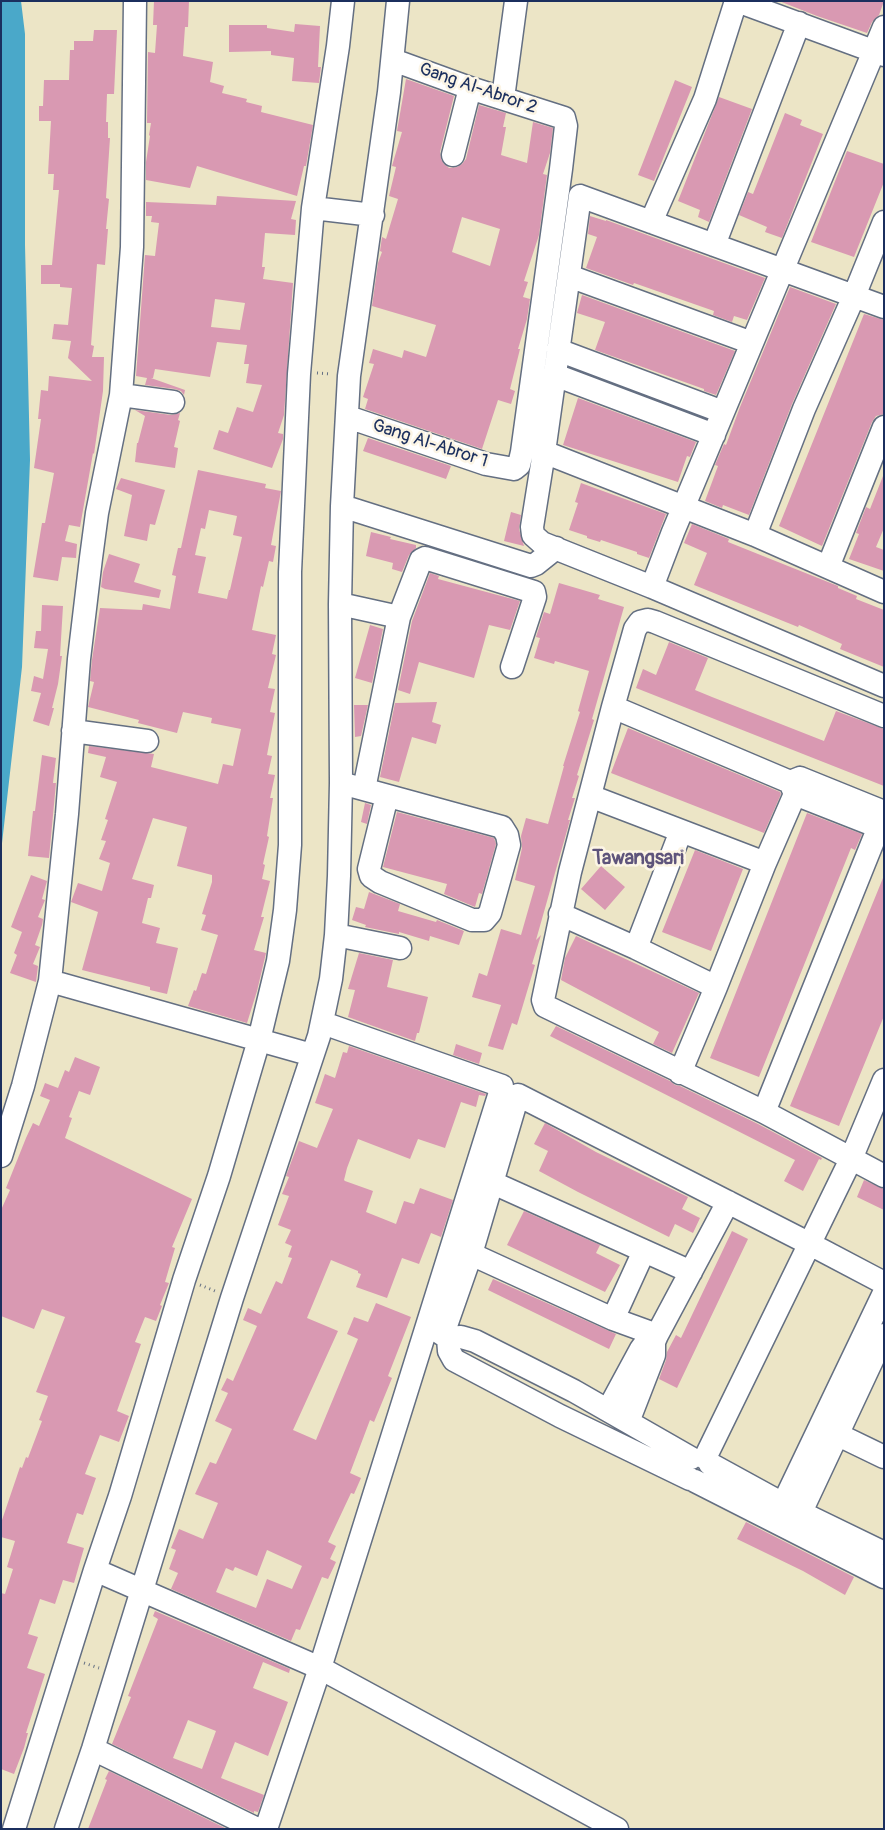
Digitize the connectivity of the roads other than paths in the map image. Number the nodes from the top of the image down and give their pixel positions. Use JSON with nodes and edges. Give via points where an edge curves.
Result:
{"nodes":[{"id":1,"x":135,"y":1,"type":"edge"},
{"id":2,"x":342,"y":1,"type":"edge"},
{"id":3,"x":398,"y":1,"type":"edge"},
{"id":4,"x":516,"y":1,"type":"edge"},
{"id":5,"x":736,"y":1,"type":"edge"},
{"id":6,"x":799,"y":23,"type":"junction"},
{"id":7,"x":884,"y":27,"type":"edge"},
{"id":8,"x":878,"y":53,"type":"edge"},
{"id":9,"x":393,"y":60,"type":"junction"},
{"id":10,"x":470,"y":88,"type":"junction"},
{"id":11,"x":503,"y":98,"type":"junction"},
{"id":12,"x":452,"y":155,"type":"dead end"},
{"id":13,"x":342,"y":211,"type":"junction"},
{"id":14,"x":651,"y":222,"type":"junction"},
{"id":15,"x":884,"y":222,"type":"edge"},
{"id":16,"x":714,"y":245,"type":"junction"},
{"id":17,"x":782,"y":270,"type":"junction"},
{"id":18,"x":569,"y":276,"type":"junction"},
{"id":19,"x":854,"y":296,"type":"junction"},
{"id":20,"x":884,"y":307,"type":"edge"},
{"id":21,"x":752,"y":343,"type":"junction"},
{"id":22,"x":558,"y":350,"type":"junction"},
{"id":23,"x":555,"y":376,"type":"junction"},
{"id":24,"x":121,"y":395,"type":"junction"},
{"id":25,"x":173,"y":402,"type":"dead end"},
{"id":26,"x":724,"y":412,"type":"junction"},
{"id":27,"x":348,"y":417,"type":"junction"},
{"id":28,"x":884,"y":427,"type":"edge"},
{"id":29,"x":714,"y":435,"type":"junction"},
{"id":30,"x":544,"y":452,"type":"junction"},
{"id":31,"x":514,"y":469,"type":"joint"},
{"id":32,"x":342,"y":506,"type":"junction"},
{"id":33,"x":684,"y":508,"type":"junction"},
{"id":34,"x":755,"y":535,"type":"junction"},
{"id":35,"x":546,"y":557,"type":"junction"},
{"id":36,"x":828,"y":567,"type":"junction"},
{"id":37,"x":652,"y":587,"type":"junction"},
{"id":38,"x":884,"y":592,"type":"edge"},
{"id":39,"x":340,"y":604,"type":"junction"},
{"id":40,"x":399,"y":617,"type":"junction"},
{"id":41,"x":512,"y":667,"type":"dead end"},
{"id":42,"x":884,"y":686,"type":"edge"},
{"id":43,"x":613,"y":707,"type":"junction"},
{"id":44,"x":884,"y":716,"type":"edge"},
{"id":45,"x":73,"y":731,"type":"junction"},
{"id":46,"x":147,"y":741,"type":"dead end"},
{"id":47,"x":342,"y":783,"type":"junction"},
{"id":48,"x":795,"y":785,"type":"junction"},
{"id":49,"x":364,"y":789,"type":"junction"},
{"id":50,"x":387,"y":796,"type":"junction"},
{"id":51,"x":590,"y":796,"type":"junction"},
{"id":52,"x":882,"y":820,"type":"edge"},
{"id":53,"x":681,"y":831,"type":"junction"},
{"id":54,"x":765,"y":863,"type":"junction"},
{"id":55,"x":560,"y":914,"type":"junction"},
{"id":56,"x":336,"y":935,"type":"junction"},
{"id":57,"x":400,"y":948,"type":"dead end"},
{"id":58,"x":636,"y":948,"type":"junction"},
{"id":59,"x":50,"y":981,"type":"junction"},
{"id":60,"x":716,"y":987,"type":"junction"},
{"id":61,"x":323,"y":1022,"type":"junction"},
{"id":62,"x":264,"y":1041,"type":"junction"},
{"id":63,"x":308,"y":1054,"type":"junction"},
{"id":64,"x":680,"y":1072,"type":"junction"},
{"id":65,"x":884,"y":1080,"type":"edge"},
{"id":66,"x":764,"y":1112,"type":"junction"},
{"id":67,"x":1,"y":1156,"type":"edge"},
{"id":68,"x":851,"y":1159,"type":"junction"},
{"id":69,"x":884,"y":1176,"type":"edge"},
{"id":70,"x":491,"y":1182,"type":"junction"},
{"id":71,"x":728,"y":1202,"type":"junction"},
{"id":72,"x":810,"y":1244,"type":"junction"},
{"id":73,"x":644,"y":1251,"type":"junction"},
{"id":74,"x":471,"y":1254,"type":"junction"},
{"id":75,"x":691,"y":1272,"type":"junction"},
{"id":76,"x":884,"y":1283,"type":"edge"},
{"id":77,"x":884,"y":1293,"type":"edge"},
{"id":78,"x":613,"y":1320,"type":"junction"},
{"id":79,"x":440,"y":1332,"type":"junction"},
{"id":80,"x":884,"y":1335,"type":"edge"},
{"id":81,"x":656,"y":1338,"type":"junction"},
{"id":82,"x":869,"y":1363,"type":"edge"},
{"id":83,"x":574,"y":1391,"type":"junction"},
{"id":84,"x":608,"y":1410,"type":"junction"},
{"id":85,"x":560,"y":1416,"type":"junction"},
{"id":86,"x":628,"y":1422,"type":"junction"},
{"id":87,"x":830,"y":1430,"type":"junction"},
{"id":88,"x":884,"y":1457,"type":"edge"},
{"id":89,"x":698,"y":1468,"type":"junction"},
{"id":90,"x":792,"y":1508,"type":"junction"},
{"id":91,"x":884,"y":1553,"type":"edge"},
{"id":92,"x":98,"y":1572,"type":"junction"},
{"id":93,"x":884,"y":1577,"type":"edge"},
{"id":94,"x":138,"y":1588,"type":"junction"},
{"id":95,"x":320,"y":1668,"type":"junction"},
{"id":96,"x":93,"y":1750,"type":"junction"},
{"id":97,"x":14,"y":1829,"type":"edge"},
{"id":98,"x":66,"y":1829,"type":"edge"},
{"id":99,"x":257,"y":1829,"type":"edge"},
{"id":100,"x":266,"y":1829,"type":"edge"},
{"id":101,"x":617,"y":1829,"type":"edge"}],
"edges":[{"from":1,"to":24,"type":"street","via":[[132,247]]},
{"from":2,"to":13,"type":"street","via":[[338,46]]},
{"from":3,"to":9,"type":"street"},
{"from":4,"to":11,"type":"street"},
{"from":5,"to":6,"type":"street"},
{"from":5,"to":14,"type":"street","via":[[705,99]]},
{"from":6,"to":8,"type":"street"},
{"from":6,"to":16,"type":"street"},
{"from":7,"to":8,"type":"street"},
{"from":8,"to":17,"type":"street"},
{"from":9,"to":10,"type":"street","name":"Gang Al-Abror 2"},
{"from":9,"to":13,"type":"street"},
{"from":10,"to":11,"type":"street","name":"Gang Al-Abror 2"},
{"from":10,"to":12,"type":"street"},
{"from":11,"to":31,"type":"street","name":"Gang Al-Abror 2","via":[[564,118],[566,126],[522,452]]},
{"from":13,"to":27,"type":"street","via":[[352,343]]},
{"from":13,"to":62,"type":"street","via":[[299,374],[292,529],[290,845],[285,910]]},
{"from":14,"to":16,"type":"street"},
{"from":14,"to":18,"type":"street","via":[[580,196]]},
{"from":15,"to":19,"type":"street"},
{"from":16,"to":17,"type":"street"},
{"from":17,"to":19,"type":"street"},
{"from":17,"to":21,"type":"street"},
{"from":18,"to":21,"type":"street"},
{"from":18,"to":22,"type":"street"},
{"from":19,"to":20,"type":"street"},
{"from":19,"to":34,"type":"street","via":[[804,409]]},
{"from":21,"to":26,"type":"street"},
{"from":22,"to":23,"type":"street"},
{"from":22,"to":26,"type":"street"},
{"from":23,"to":29,"type":"street"},
{"from":23,"to":30,"type":"street"},
{"from":24,"to":25,"type":"street"},
{"from":24,"to":45,"type":"street","via":[[94,536]]},
{"from":26,"to":29,"type":"street"},
{"from":27,"to":31,"type":"street","name":"Gang Al-Abror 1","via":[[486,464]]},
{"from":27,"to":32,"type":"street"},
{"from":28,"to":36,"type":"street"},
{"from":29,"to":33,"type":"street"},
{"from":30,"to":33,"type":"street"},
{"from":30,"to":35,"type":"street","via":[[532,527]]},
{"from":32,"to":35,"type":"street","via":[[531,566]]},
{"from":32,"to":39,"type":"street"},
{"from":33,"to":34,"type":"street"},
{"from":33,"to":37,"type":"street"},
{"from":34,"to":36,"type":"street"},
{"from":35,"to":37,"type":"street"},
{"from":36,"to":38,"type":"street"},
{"from":37,"to":42,"type":"street"},
{"from":39,"to":40,"type":"street"},
{"from":39,"to":47,"type":"street"},
{"from":40,"to":41,"type":"street","via":[[421,560],[425,558],[534,592]]},
{"from":40,"to":49,"type":"street"},
{"from":43,"to":44,"type":"street","via":[[635,629],[640,622],[648,620]]},
{"from":43,"to":48,"type":"street"},
{"from":43,"to":51,"type":"street"},
{"from":45,"to":46,"type":"street"},
{"from":45,"to":59,"type":"street"},
{"from":47,"to":49,"type":"street"},
{"from":47,"to":56,"type":"street"},
{"from":48,"to":52,"type":"street"},
{"from":48,"to":54,"type":"street"},
{"from":49,"to":50,"type":"street"},
{"from":50,"to":50,"type":"street","via":[[502,827],[509,845],[490,913],[484,920],[472,920],[371,876],[369,868]]},
{"from":51,"to":53,"type":"street"},
{"from":51,"to":55,"type":"street"},
{"from":52,"to":66,"type":"street"},
{"from":53,"to":54,"type":"street"},
{"from":53,"to":58,"type":"street"},
{"from":54,"to":60,"type":"street"},
{"from":55,"to":58,"type":"street"},
{"from":55,"to":64,"type":"street","via":[[542,1000],[545,1006]]},
{"from":56,"to":57,"type":"street"},
{"from":56,"to":61,"type":"street"},
{"from":58,"to":60,"type":"street"},
{"from":59,"to":62,"type":"street"},
{"from":59,"to":67,"type":"street"},
{"from":60,"to":64,"type":"street"},
{"from":61,"to":63,"type":"street"},
{"from":61,"to":79,"type":"street","via":[[502,1086]]},
{"from":62,"to":63,"type":"street"},
{"from":62,"to":92,"type":"street","via":[[184,1280]]},
{"from":63,"to":94,"type":"street"},
{"from":64,"to":66,"type":"street"},
{"from":65,"to":68,"type":"street"},
{"from":66,"to":68,"type":"street"},
{"from":68,"to":69,"type":"street"},
{"from":68,"to":72,"type":"street"},
{"from":70,"to":71,"type":"street","via":[[518,1095]]},
{"from":70,"to":73,"type":"street"},
{"from":70,"to":74,"type":"street"},
{"from":71,"to":72,"type":"street"},
{"from":71,"to":75,"type":"street"},
{"from":72,"to":76,"type":"street"},
{"from":72,"to":89,"type":"street"},
{"from":73,"to":75,"type":"street"},
{"from":73,"to":78,"type":"street"},
{"from":74,"to":78,"type":"street"},
{"from":74,"to":79,"type":"street"},
{"from":75,"to":81,"type":"street"},
{"from":77,"to":82,"type":"street"},
{"from":78,"to":81,"type":"street"},
{"from":79,"to":83,"type":"street","via":[[475,1341]]},
{"from":79,"to":85,"type":"street","via":[[454,1360]]},
{"from":79,"to":95,"type":"street"},
{"from":80,"to":82,"type":"street"},
{"from":81,"to":84,"type":"street","via":[[641,1349]]},
{"from":81,"to":86,"type":"street","via":[[654,1354]]},
{"from":82,"to":87,"type":"street"},
{"from":83,"to":84,"type":"street"},
{"from":83,"to":85,"type":"street"},
{"from":84,"to":86,"type":"street"},
{"from":85,"to":89,"type":"street"},
{"from":86,"to":89,"type":"street"},
{"from":87,"to":88,"type":"street"},
{"from":87,"to":90,"type":"street"},
{"from":89,"to":90,"type":"street"},
{"from":89,"to":93,"type":"street"},
{"from":90,"to":91,"type":"street"},
{"from":92,"to":94,"type":"street"},
{"from":92,"to":97,"type":"street"},
{"from":94,"to":95,"type":"street"},
{"from":94,"to":96,"type":"street"},
{"from":95,"to":100,"type":"street"},
{"from":95,"to":101,"type":"street"},
{"from":96,"to":98,"type":"street"},
{"from":96,"to":99,"type":"street"}]}
